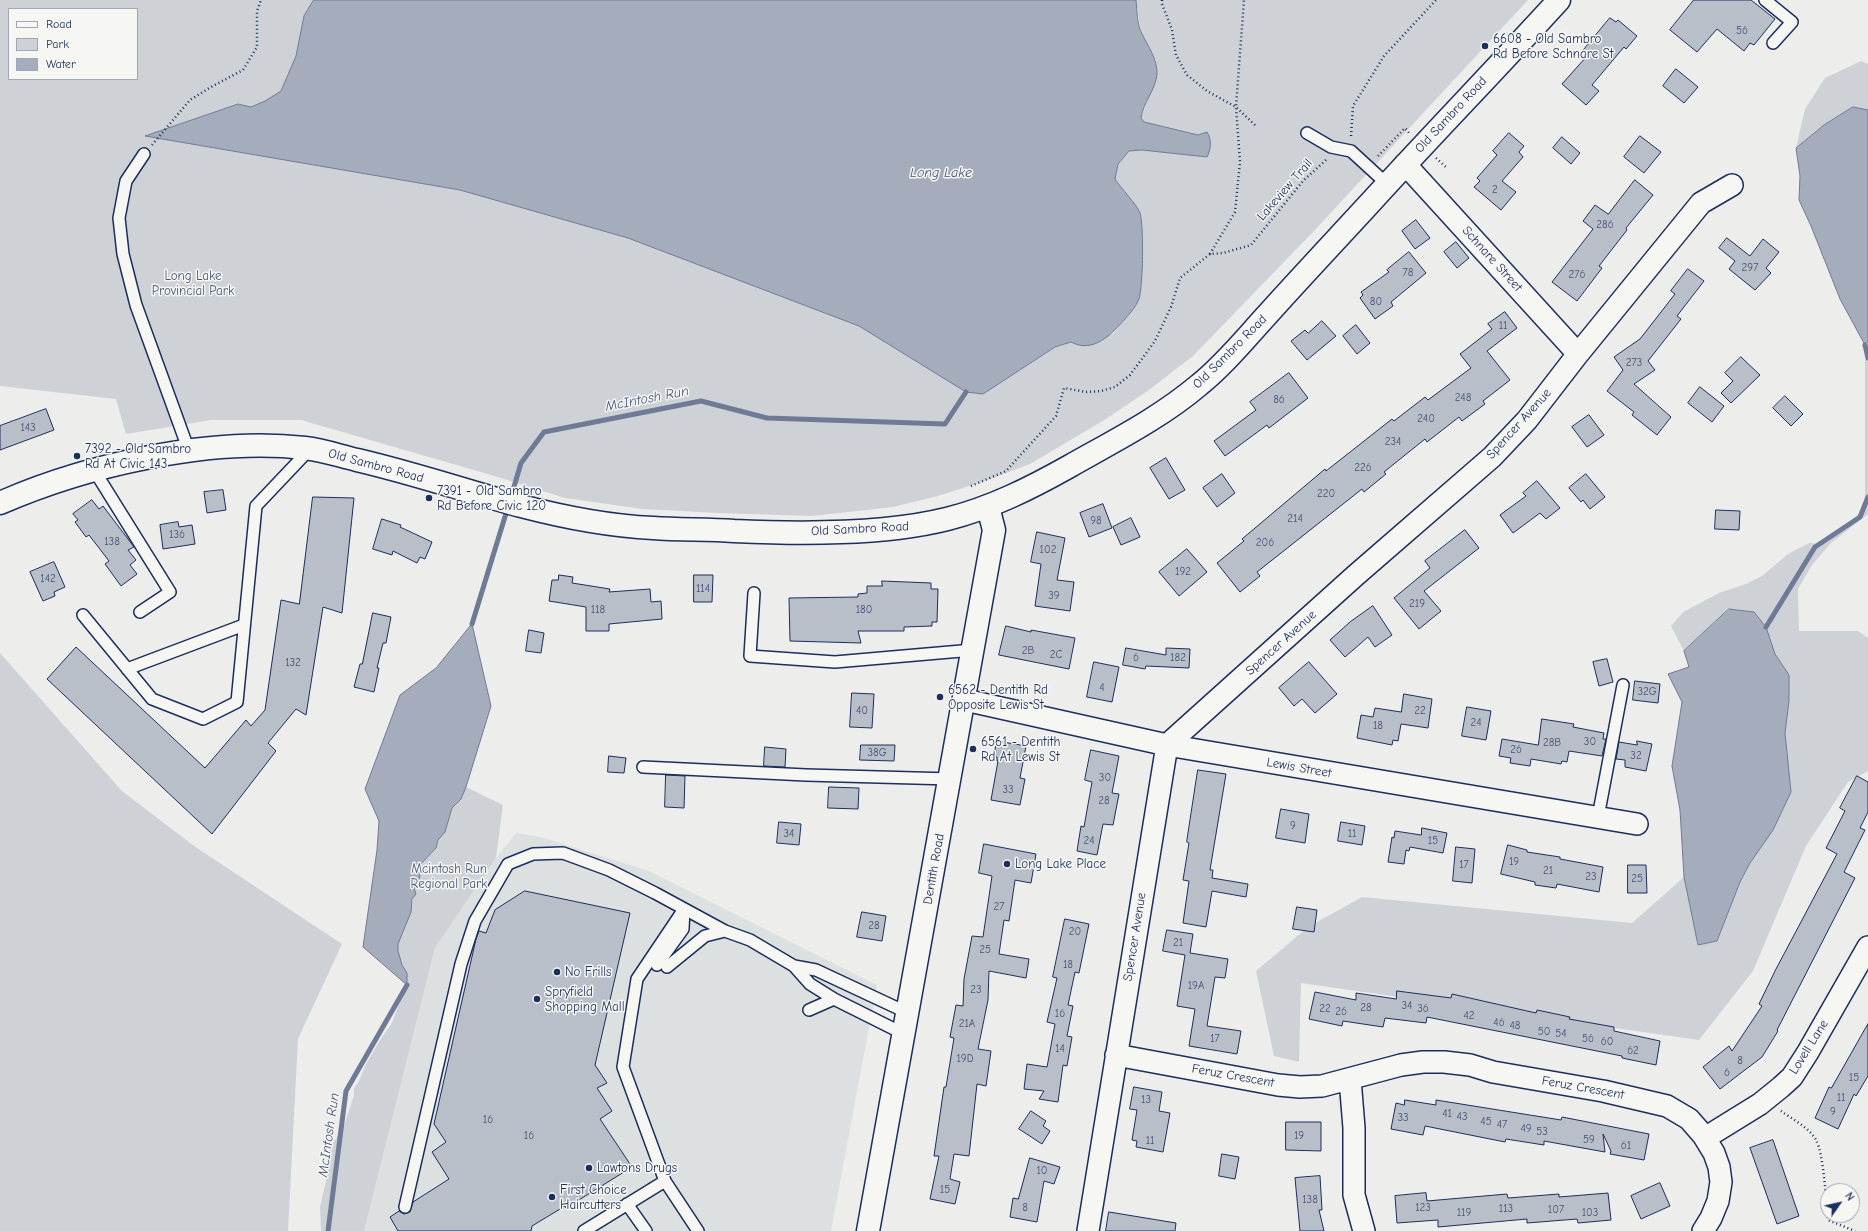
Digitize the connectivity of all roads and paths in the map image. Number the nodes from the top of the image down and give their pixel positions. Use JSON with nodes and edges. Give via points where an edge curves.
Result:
{"nodes":[{"id":1,"x":261,"y":0,"type":"edge"},
{"id":2,"x":1162,"y":0,"type":"edge"},
{"id":3,"x":1244,"y":0,"type":"edge"},
{"id":4,"x":1436,"y":0,"type":"edge"},
{"id":5,"x":1559,"y":0,"type":"edge"},
{"id":6,"x":1765,"y":0,"type":"edge"},
{"id":7,"x":1773,"y":43,"type":"dead end"},
{"id":8,"x":1236,"y":107,"type":"junction"},
{"id":9,"x":1257,"y":126,"type":"dead end"},
{"id":10,"x":1307,"y":133,"type":"dead end"},
{"id":11,"x":1339,"y":149,"type":"junction"},
{"id":12,"x":1374,"y":153,"type":"dead end"},
{"id":13,"x":144,"y":154,"type":"joint"},
{"id":14,"x":1405,"y":164,"type":"junction"},
{"id":15,"x":1387,"y":184,"type":"junction"},
{"id":16,"x":1732,"y":185,"type":"dead end"},
{"id":17,"x":1210,"y":254,"type":"junction"},
{"id":18,"x":1578,"y":354,"type":"junction"},
{"id":19,"x":310,"y":449,"type":"junction"},
{"id":20,"x":189,"y":452,"type":"junction"},
{"id":21,"x":94,"y":470,"type":"junction"},
{"id":22,"x":1006,"y":471,"type":"junction"},
{"id":23,"x":1008,"y":477,"type":"dead end"},
{"id":24,"x":971,"y":486,"type":"dead end"},
{"id":25,"x":0,"y":503,"type":"edge"},
{"id":26,"x":988,"y":507,"type":"junction"},
{"id":27,"x":754,"y":593,"type":"dead end"},
{"id":28,"x":140,"y":612,"type":"dead end"},
{"id":29,"x":83,"y":615,"type":"dead end"},
{"id":30,"x":244,"y":625,"type":"junction"},
{"id":31,"x":973,"y":650,"type":"junction"},
{"id":32,"x":127,"y":669,"type":"junction"},
{"id":33,"x":1623,"y":685,"type":"dead end"},
{"id":34,"x":964,"y":700,"type":"junction"},
{"id":35,"x":1166,"y":745,"type":"junction"},
{"id":36,"x":643,"y":767,"type":"dead end"},
{"id":37,"x":951,"y":779,"type":"junction"},
{"id":38,"x":1598,"y":817,"type":"junction"},
{"id":39,"x":1637,"y":824,"type":"dead end"},
{"id":40,"x":684,"y":909,"type":"junction"},
{"id":41,"x":725,"y":931,"type":"junction"},
{"id":42,"x":1868,"y":947,"type":"edge"},
{"id":43,"x":657,"y":965,"type":"junction"},
{"id":44,"x":794,"y":966,"type":"junction"},
{"id":45,"x":834,"y":999,"type":"junction"},
{"id":46,"x":809,"y":1010,"type":"dead end"},
{"id":47,"x":908,"y":1013,"type":"junction"},
{"id":48,"x":904,"y":1034,"type":"junction"},
{"id":49,"x":1116,"y":1055,"type":"junction"},
{"id":50,"x":1350,"y":1079,"type":"junction"},
{"id":51,"x":1766,"y":1100,"type":"junction"},
{"id":52,"x":1705,"y":1138,"type":"junction"},
{"id":53,"x":664,"y":1181,"type":"junction"},
{"id":54,"x":627,"y":1204,"type":"junction"},
{"id":55,"x":405,"y":1207,"type":"dead end"},
{"id":56,"x":584,"y":1231,"type":"edge"},
{"id":57,"x":646,"y":1231,"type":"edge"},
{"id":58,"x":698,"y":1231,"type":"edge"},
{"id":59,"x":868,"y":1231,"type":"edge"},
{"id":60,"x":1088,"y":1231,"type":"edge"},
{"id":61,"x":1364,"y":1231,"type":"edge"},
{"id":62,"x":1702,"y":1231,"type":"edge"},
{"id":63,"x":1856,"y":1231,"type":"edge"}],
"edges":[{"from":1,"to":13,"type":"path","via":[[257,11],[257,47],[243,70],[190,100]]},
{"from":2,"to":8,"type":"path","via":[[1172,30],[1176,55],[1187,75],[1207,91]]},
{"from":3,"to":8,"type":"path","name":"Lakeview Trail"},
{"from":4,"to":11,"type":"path","name":"Lakeview Trail","via":[[1384,56],[1353,106],[1351,138]]},
{"from":5,"to":14,"type":"main road","name":"Old Sambro Road"},
{"from":6,"to":7,"type":"lane","via":[[1792,22]]},
{"from":8,"to":9,"type":"path"},
{"from":8,"to":17,"type":"path","name":"Lakeview Trail","via":[[1240,162],[1235,212]]},
{"from":10,"to":11,"type":"lane"},
{"from":11,"to":15,"type":"lane","via":[[1352,151]]},
{"from":11,"to":17,"type":"path","name":"Lakeview Trail","via":[[1303,181],[1252,245]]},
{"from":12,"to":14,"type":"path"},
{"from":13,"to":20,"type":"lane","via":[[126,181],[119,218],[123,254],[136,305]]},
{"from":14,"to":15,"type":"main road","name":"Old Sambro Road"},
{"from":14,"to":18,"type":"street","name":"Schnare Street"},
{"from":15,"to":26,"type":"main road","name":"Old Sambro Road","via":[[1202,383],[1140,427],[1050,477]]},
{"from":16,"to":18,"type":"street","name":"Spencer Avenue","via":[[1701,203]]},
{"from":17,"to":22,"type":"path","name":"Lakeview Trail","via":[[1180,278],[1155,341],[1130,375],[1115,387],[1101,391],[1086,392],[1064,388],[1056,416]]},
{"from":18,"to":35,"type":"street","name":"Spencer Avenue","via":[[1527,420],[1492,457]]},
{"from":19,"to":20,"type":"main road","name":"Old Sambro Road","via":[[248,447]]},
{"from":19,"to":26,"type":"main road","name":"Old Sambro Road","via":[[390,468],[524,507],[602,522],[651,528],[777,532],[872,530],[914,526]]},
{"from":19,"to":30,"type":"lane","via":[[256,506]]},
{"from":20,"to":21,"type":"main road","name":"Old Sambro Road"},
{"from":21,"to":25,"type":"main road","name":"Old Sambro Road"},
{"from":21,"to":28,"type":"lane","via":[[170,592]]},
{"from":22,"to":23,"type":"path"},
{"from":22,"to":24,"type":"path"},
{"from":26,"to":31,"type":"main road","name":"Dentith Road","via":[[994,530]]},
{"from":27,"to":31,"type":"lane","via":[[750,656],[835,662]]},
{"from":29,"to":32,"type":"lane"},
{"from":30,"to":32,"type":"lane"},
{"from":30,"to":32,"type":"lane","via":[[237,702],[203,719],[152,699]]},
{"from":31,"to":34,"type":"main road","name":"Dentith Road"},
{"from":33,"to":38,"type":"lane"},
{"from":34,"to":35,"type":"street","name":"Lewis Street"},
{"from":34,"to":37,"type":"main road","name":"Dentith Road"},
{"from":35,"to":38,"type":"street","name":"Lewis Street"},
{"from":35,"to":49,"type":"street","name":"Spencer Avenue"},
{"from":36,"to":37,"type":"lane"},
{"from":37,"to":47,"type":"main road","name":"Dentith Road"},
{"from":38,"to":39,"type":"street","name":"Lewis Street"},
{"from":40,"to":41,"type":"lane"},
{"from":40,"to":43,"type":"lane","via":[[683,929]]},
{"from":40,"to":55,"type":"lane","via":[[609,870],[563,853],[533,854],[508,864],[475,921],[461,964]]},
{"from":41,"to":43,"type":"lane","via":[[705,936]]},
{"from":41,"to":44,"type":"lane","via":[[750,940]]},
{"from":42,"to":51,"type":"street","name":"Lovell Lane","via":[[1800,1065],[1782,1087]]},
{"from":43,"to":53,"type":"lane","via":[[637,978],[623,1067]]},
{"from":44,"to":45,"type":"lane","via":[[810,984]]},
{"from":44,"to":47,"type":"lane","via":[[816,970]]},
{"from":45,"to":46,"type":"lane"},
{"from":45,"to":48,"type":"lane"},
{"from":47,"to":48,"type":"main road","name":"Dentith Road"},
{"from":48,"to":59,"type":"main road","name":"Dentith Road"},
{"from":49,"to":50,"type":"street","name":"Feruz Crescent","via":[[1300,1088]]},
{"from":49,"to":60,"type":"street","name":"Spencer Avenue"},
{"from":50,"to":52,"type":"street","name":"Feruz Crescent","via":[[1409,1064],[1461,1064],[1659,1103],[1682,1114]]},
{"from":50,"to":61,"type":"street","via":[[1354,1128],[1354,1195]]},
{"from":51,"to":52,"type":"street","name":"Lovell Lane"},
{"from":51,"to":63,"type":"path","via":[[1810,1132],[1816,1140],[1828,1220]]},
{"from":52,"to":62,"type":"street","name":"Feruz Crescent","via":[[1717,1160],[1721,1182],[1716,1208]]},
{"from":53,"to":54,"type":"lane"},
{"from":53,"to":58,"type":"lane"},
{"from":54,"to":56,"type":"lane"},
{"from":54,"to":57,"type":"lane"}]}
